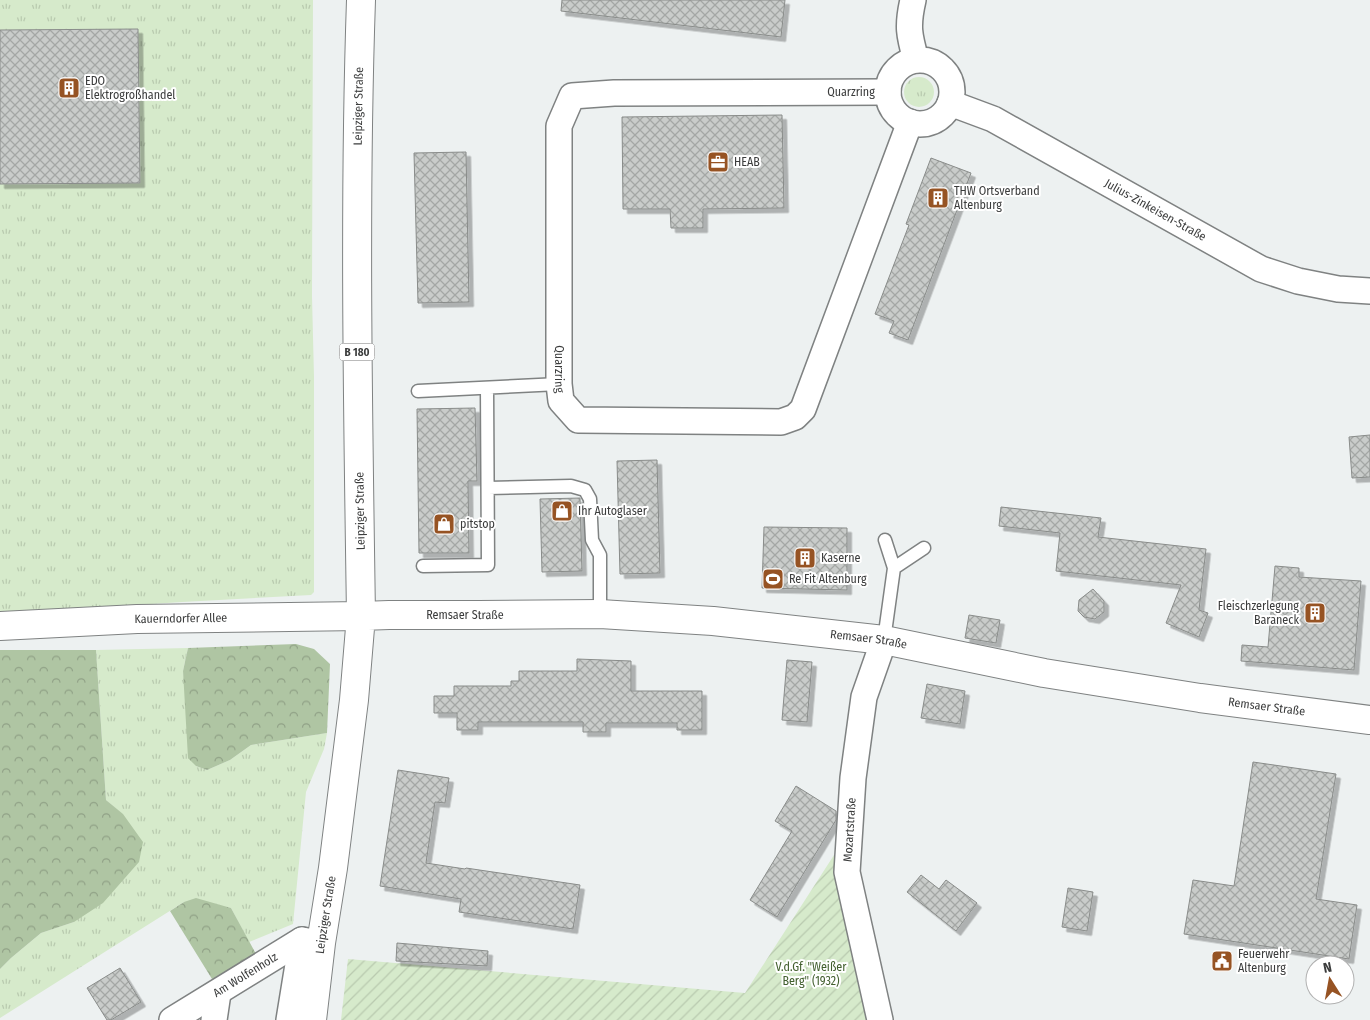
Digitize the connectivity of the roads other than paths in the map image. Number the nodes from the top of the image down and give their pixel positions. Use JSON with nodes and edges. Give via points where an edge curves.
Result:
{"nodes":[{"id":1,"x":361,"y":0,"type":"edge"},
{"id":2,"x":913,"y":0,"type":"edge"},
{"id":3,"x":916,"y":60,"type":"junction"},
{"id":4,"x":888,"y":92,"type":"junction"},
{"id":5,"x":950,"y":103,"type":"junction"},
{"id":6,"x":910,"y":122,"type":"junction"},
{"id":7,"x":1370,"y":291,"type":"edge"},
{"id":8,"x":559,"y":384,"type":"junction"},
{"id":9,"x":487,"y":388,"type":"junction"},
{"id":10,"x":418,"y":391,"type":"dead end"},
{"id":11,"x":488,"y":488,"type":"junction"},
{"id":12,"x":885,"y":540,"type":"dead end"},
{"id":13,"x":924,"y":548,"type":"dead end"},
{"id":14,"x":422,"y":566,"type":"dead end"},
{"id":15,"x":894,"y":568,"type":"junction"},
{"id":16,"x":600,"y":614,"type":"junction"},
{"id":17,"x":361,"y":616,"type":"junction"},
{"id":18,"x":0,"y":626,"type":"edge"},
{"id":19,"x":884,"y":640,"type":"junction"},
{"id":20,"x":1370,"y":720,"type":"edge"},
{"id":21,"x":312,"y":941,"type":"junction"},
{"id":22,"x":218,"y":993,"type":"junction"},
{"id":23,"x":172,"y":1020,"type":"edge"},
{"id":24,"x":214,"y":1020,"type":"edge"},
{"id":25,"x":289,"y":1020,"type":"edge"},
{"id":26,"x":312,"y":1020,"type":"edge"},
{"id":27,"x":880,"y":1020,"type":"edge"}],
"edges":[{"from":1,"to":17,"type":"street","name":"Leipziger Straße","number":"B 180","via":[[358,87]]},
{"from":2,"to":3,"type":"street","via":[[909,36]]},
{"from":3,"to":4,"type":"street","via":[[899,67],[893,74]]},
{"from":3,"to":5,"type":"street","via":[[937,64],[945,72],[952,92]]},
{"from":4,"to":6,"type":"street","via":[[894,110]]},
{"from":4,"to":8,"type":"street","name":"Quarzring","via":[[572,96],[559,126]]},
{"from":5,"to":6,"type":"street","via":[[938,118],[929,122]]},
{"from":5,"to":7,"type":"street","name":"Julius-Zinkeisen-Straße","via":[[993,119],[1261,269],[1298,281]]},
{"from":6,"to":8,"type":"street","name":"Quarzring","via":[[804,408],[795,417],[781,422],[578,420],[561,401]]},
{"from":8,"to":9,"type":"lane"},
{"from":9,"to":10,"type":"lane"},
{"from":9,"to":11,"type":"lane"},
{"from":11,"to":14,"type":"lane","via":[[488,565]]},
{"from":11,"to":16,"type":"lane","via":[[571,486],[585,490],[590,499],[592,540],[600,555]]},
{"from":12,"to":15,"type":"lane"},
{"from":13,"to":15,"type":"lane"},
{"from":15,"to":19,"type":"lane"},
{"from":16,"to":17,"type":"street","name":"Remsaer Straße"},
{"from":16,"to":19,"type":"street","name":"Remsaer Straße","via":[[713,621]]},
{"from":17,"to":18,"type":"street","name":"Kauerndorfer Allee","via":[[137,619]]},
{"from":17,"to":21,"type":"street","name":"Leipziger Straße","via":[[334,868]]},
{"from":19,"to":20,"type":"street","name":"Remsaer Straße","via":[[1044,673]]},
{"from":19,"to":27,"type":"street","name":"Mozartstraße","via":[[864,697],[853,778],[846,872]]},
{"from":21,"to":22,"type":"street","name":"Am Wolfenholz"},
{"from":21,"to":25,"type":"street","name":"Leipziger Straße"},
{"from":21,"to":26,"type":"street","name":"Leipziger Straße"},
{"from":22,"to":23,"type":"street","name":"Am Wolfenholz"},
{"from":22,"to":24,"type":"street"}]}
